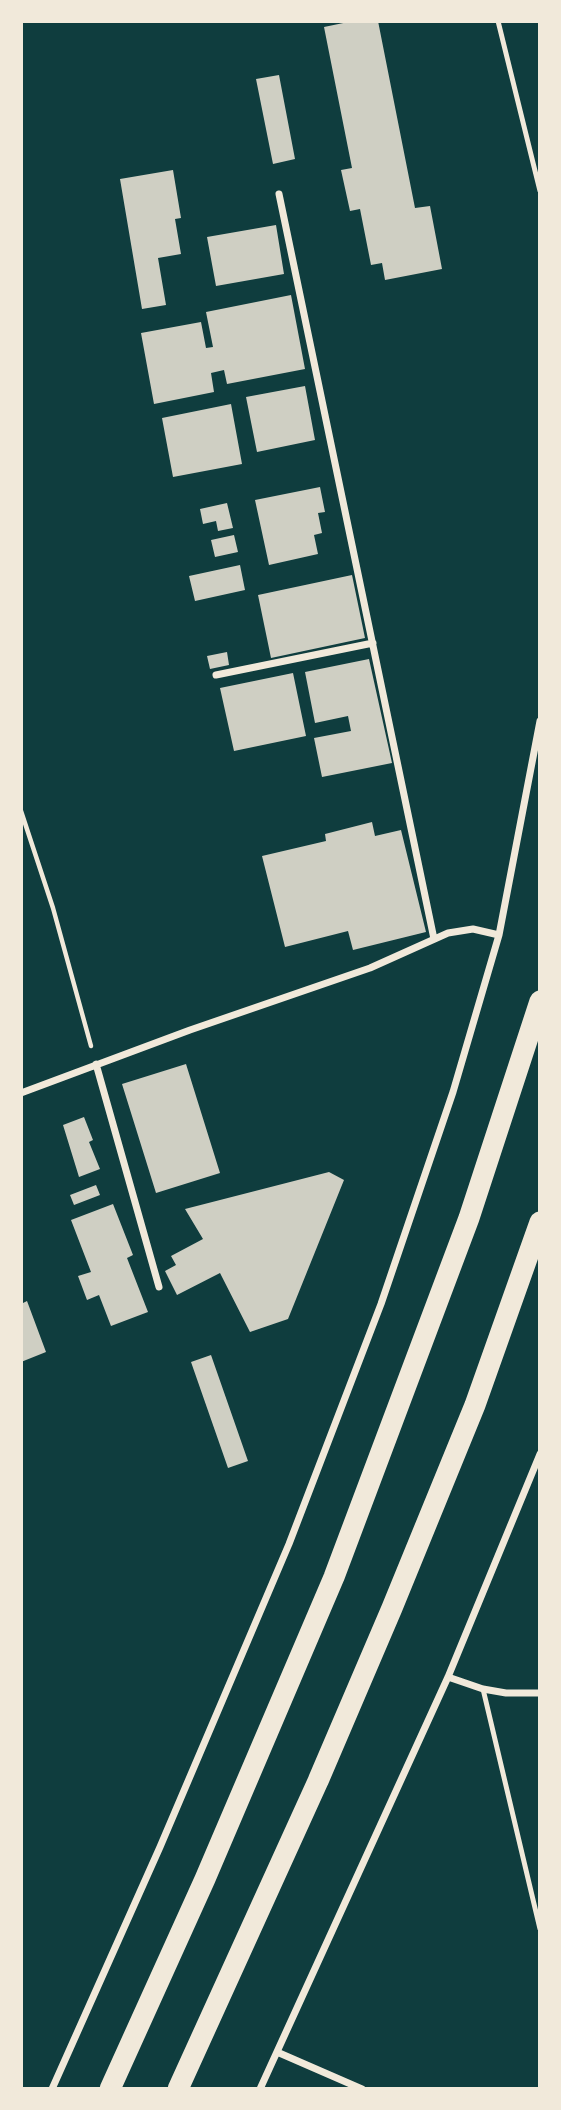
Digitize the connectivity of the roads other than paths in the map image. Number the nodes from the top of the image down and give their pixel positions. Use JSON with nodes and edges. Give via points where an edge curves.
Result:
{"nodes":[{"id":1,"x":498,"y":21,"type":"edge"},
{"id":2,"x":540,"y":191,"type":"edge"},
{"id":3,"x":279,"y":194,"type":"dead end"},
{"id":4,"x":373,"y":643,"type":"junction"},
{"id":5,"x":216,"y":675,"type":"dead end"},
{"id":6,"x":540,"y":721,"type":"edge"},
{"id":7,"x":499,"y":935,"type":"junction"},
{"id":8,"x":434,"y":939,"type":"junction"},
{"id":9,"x":540,"y":1002,"type":"edge"},
{"id":10,"x":96,"y":1064,"type":"junction"},
{"id":11,"x":21,"y":1093,"type":"edge"},
{"id":12,"x":540,"y":1222,"type":"edge"},
{"id":13,"x":159,"y":1287,"type":"dead end"},
{"id":14,"x":540,"y":1454,"type":"edge"},
{"id":15,"x":447,"y":1677,"type":"junction"},
{"id":16,"x":483,"y":1689,"type":"junction"},
{"id":17,"x":540,"y":1693,"type":"edge"},
{"id":18,"x":540,"y":1929,"type":"edge"},
{"id":19,"x":277,"y":2052,"type":"junction"},
{"id":20,"x":52,"y":2089,"type":"edge"},
{"id":21,"x":110,"y":2089,"type":"edge"},
{"id":22,"x":178,"y":2089,"type":"edge"},
{"id":23,"x":260,"y":2089,"type":"edge"},
{"id":24,"x":362,"y":2089,"type":"edge"}],
"edges":[{"from":1,"to":2,"type":"lane"},
{"from":3,"to":4,"type":"street"},
{"from":4,"to":5,"type":"street"},
{"from":4,"to":8,"type":"street"},
{"from":6,"to":7,"type":"street"},
{"from":7,"to":8,"type":"street","via":[[465,929]]},
{"from":7,"to":20,"type":"street","via":[[453,1091],[385,1292],[293,1531]]},
{"from":8,"to":10,"type":"street","via":[[370,968]]},
{"from":9,"to":21,"type":"highway","via":[[460,1244],[334,1577]]},
{"from":10,"to":11,"type":"street"},
{"from":10,"to":13,"type":"street"},
{"from":12,"to":22,"type":"highway","via":[[475,1405],[392,1608]]},
{"from":14,"to":15,"type":"street"},
{"from":15,"to":16,"type":"street"},
{"from":15,"to":19,"type":"street"},
{"from":16,"to":17,"type":"street"},
{"from":16,"to":18,"type":"lane"},
{"from":19,"to":23,"type":"street"},
{"from":19,"to":24,"type":"street"}]}
